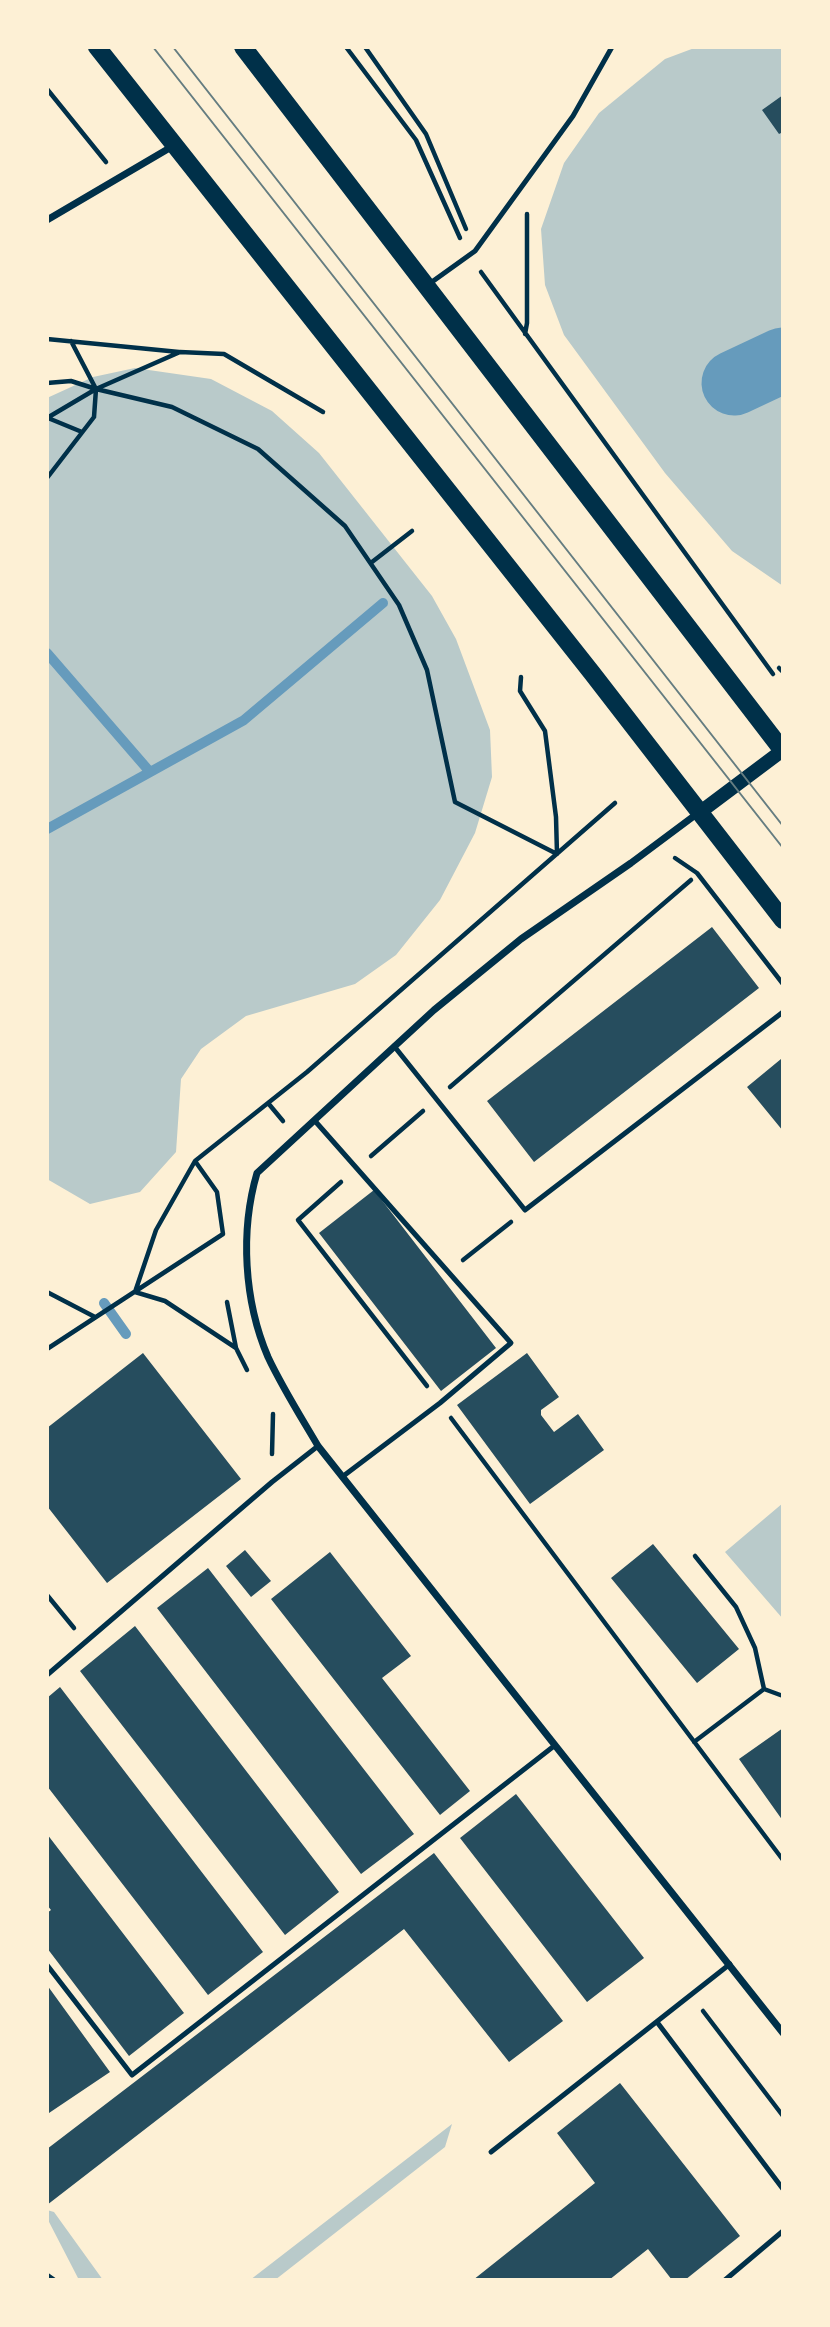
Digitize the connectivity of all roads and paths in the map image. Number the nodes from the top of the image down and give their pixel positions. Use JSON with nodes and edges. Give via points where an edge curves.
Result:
{"nodes":[{"id":1,"x":97,"y":47,"type":"edge"},
{"id":2,"x":243,"y":47,"type":"edge"},
{"id":3,"x":346,"y":47,"type":"edge"},
{"id":4,"x":365,"y":47,"type":"edge"},
{"id":5,"x":612,"y":47,"type":"edge"},
{"id":6,"x":47,"y":89,"type":"edge"},
{"id":7,"x":175,"y":145,"type":"junction"},
{"id":8,"x":527,"y":178,"type":"junction"},
{"id":9,"x":120,"y":179,"type":"junction"},
{"id":10,"x":47,"y":220,"type":"edge"},
{"id":11,"x":475,"y":251,"type":"junction"},
{"id":12,"x":468,"y":256,"type":"junction"},
{"id":13,"x":426,"y":286,"type":"junction"},
{"id":14,"x":525,"y":334,"type":"junction"},
{"id":15,"x":47,"y":339,"type":"edge"},
{"id":16,"x":71,"y":341,"type":"junction"},
{"id":17,"x":180,"y":352,"type":"junction"},
{"id":18,"x":47,"y":383,"type":"edge"},
{"id":19,"x":96,"y":389,"type":"junction"},
{"id":20,"x":323,"y":412,"type":"dead end"},
{"id":21,"x":83,"y":432,"type":"junction"},
{"id":22,"x":47,"y":478,"type":"edge"},
{"id":23,"x":412,"y":531,"type":"dead end"},
{"id":24,"x":372,"y":562,"type":"junction"},
{"id":25,"x":772,"y":674,"type":"dead end"},
{"id":26,"x":521,"y":677,"type":"dead end"},
{"id":27,"x":783,"y":750,"type":"edge"},
{"id":28,"x":699,"y":813,"type":"junction"},
{"id":29,"x":673,"y":857,"type":"dead end"},
{"id":30,"x":783,"y":920,"type":"edge"},
{"id":31,"x":783,"y":984,"type":"edge"},
{"id":32,"x":783,"y":1012,"type":"edge"},
{"id":33,"x":394,"y":1046,"type":"junction"},
{"id":34,"x":315,"y":1121,"type":"junction"},
{"id":35,"x":194,"y":1161,"type":"dead end"},
{"id":36,"x":525,"y":1210,"type":"junction"},
{"id":37,"x":448,"y":1272,"type":"junction"},
{"id":38,"x":135,"y":1292,"type":"dead end"},
{"id":39,"x":47,"y":1293,"type":"edge"},
{"id":40,"x":96,"y":1317,"type":"dead end"},
{"id":41,"x":273,"y":1413,"type":"dead end"},
{"id":42,"x":318,"y":1446,"type":"junction"},
{"id":43,"x":342,"y":1477,"type":"junction"},
{"id":44,"x":272,"y":1482,"type":"junction"},
{"id":45,"x":695,"y":1556,"type":"dead end"},
{"id":46,"x":47,"y":1595,"type":"edge"},
{"id":47,"x":85,"y":1642,"type":"junction"},
{"id":48,"x":47,"y":1675,"type":"edge"},
{"id":49,"x":764,"y":1689,"type":"junction"},
{"id":50,"x":783,"y":1696,"type":"edge"},
{"id":51,"x":694,"y":1742,"type":"dead end"},
{"id":52,"x":554,"y":1746,"type":"junction"},
{"id":53,"x":730,"y":1964,"type":"junction"},
{"id":54,"x":47,"y":1965,"type":"edge"},
{"id":55,"x":691,"y":1995,"type":"junction"},
{"id":56,"x":657,"y":2022,"type":"junction"},
{"id":57,"x":783,"y":2033,"type":"edge"},
{"id":58,"x":783,"y":2116,"type":"edge"},
{"id":59,"x":491,"y":2152,"type":"dead end"},
{"id":60,"x":783,"y":2189,"type":"edge"},
{"id":61,"x":783,"y":2231,"type":"edge"},
{"id":62,"x":47,"y":2275,"type":"edge"},
{"id":63,"x":54,"y":2280,"type":"edge"},
{"id":64,"x":725,"y":2280,"type":"edge"}],
"edges":[{"from":1,"to":7,"type":"main road"},
{"from":2,"to":13,"type":"main road"},
{"from":3,"to":12,"type":"path","via":[[416,140]]},
{"from":4,"to":11,"type":"path","via":[[426,134]]},
{"from":5,"to":8,"type":"lane","via":[[573,116]]},
{"from":6,"to":9,"type":"path"},
{"from":7,"to":9,"type":"street"},
{"from":7,"to":28,"type":"main road"},
{"from":8,"to":11,"type":"lane"},
{"from":8,"to":14,"type":"path"},
{"from":9,"to":10,"type":"street"},
{"from":11,"to":12,"type":"lane"},
{"from":12,"to":13,"type":"lane"},
{"from":12,"to":14,"type":"path"},
{"from":13,"to":27,"type":"main road"},
{"from":14,"to":25,"type":"path"},
{"from":15,"to":16,"type":"path"},
{"from":16,"to":17,"type":"path"},
{"from":16,"to":19,"type":"path"},
{"from":17,"to":19,"type":"path"},
{"from":17,"to":20,"type":"path","via":[[224,354]]},
{"from":18,"to":19,"type":"path","via":[[71,381]]},
{"from":19,"to":21,"type":"path","via":[[94,417]]},
{"from":19,"to":21,"type":"path","via":[[47,418]]},
{"from":19,"to":24,"type":"path","via":[[172,407],[258,449],[345,526]]},
{"from":21,"to":22,"type":"path"},
{"from":23,"to":24,"type":"path"},
{"from":24,"to":26,"type":"path","via":[[399,606],[427,670],[455,802],[557,854],[545,731],[520,691]]},
{"from":27,"to":28,"type":"main road"},
{"from":28,"to":30,"type":"main road"},
{"from":28,"to":33,"type":"street","via":[[521,939]]},
{"from":29,"to":31,"type":"path","via":[[697,873]]},
{"from":32,"to":36,"type":"lane"},
{"from":33,"to":34,"type":"street"},
{"from":33,"to":36,"type":"lane"},
{"from":34,"to":37,"type":"lane"},
{"from":34,"to":42,"type":"street","via":[[257,1173],[250,1196],[248,1289],[268,1356]]},
{"from":35,"to":38,"type":"path","via":[[156,1230]]},
{"from":36,"to":37,"type":"path"},
{"from":37,"to":43,"type":"lane","via":[[511,1343]]},
{"from":39,"to":40,"type":"path"},
{"from":41,"to":44,"type":"path"},
{"from":42,"to":43,"type":"street"},
{"from":42,"to":44,"type":"lane"},
{"from":43,"to":52,"type":"street"},
{"from":44,"to":47,"type":"lane"},
{"from":45,"to":49,"type":"path","via":[[736,1607],[755,1648]]},
{"from":46,"to":47,"type":"path"},
{"from":47,"to":48,"type":"lane"},
{"from":49,"to":50,"type":"path"},
{"from":49,"to":51,"type":"path"},
{"from":52,"to":53,"type":"street"},
{"from":52,"to":54,"type":"lane","via":[[132,2075]]},
{"from":53,"to":55,"type":"lane"},
{"from":53,"to":57,"type":"street"},
{"from":55,"to":56,"type":"lane"},
{"from":55,"to":58,"type":"path"},
{"from":56,"to":59,"type":"lane"},
{"from":56,"to":60,"type":"lane"},
{"from":61,"to":64,"type":"lane"},
{"from":62,"to":63,"type":"lane"}]}
